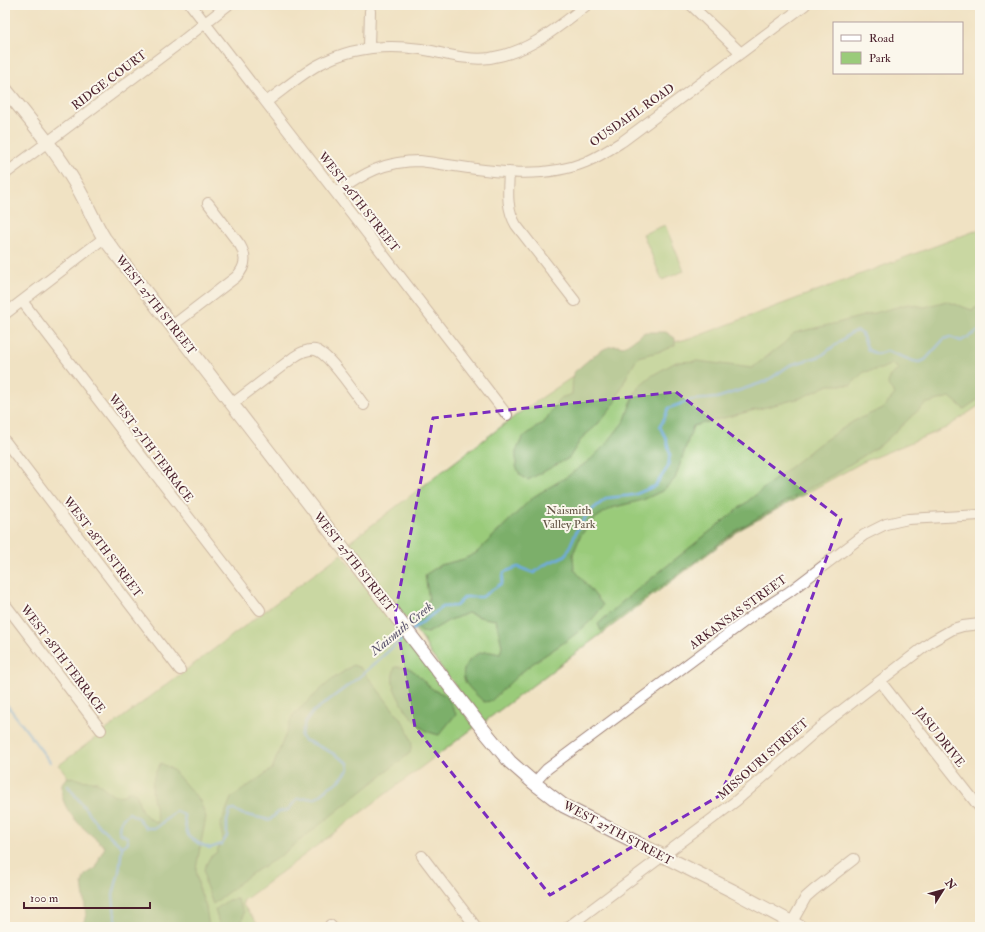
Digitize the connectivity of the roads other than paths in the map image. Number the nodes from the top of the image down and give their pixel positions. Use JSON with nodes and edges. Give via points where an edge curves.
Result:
{"nodes":[{"id":1,"x":191,"y":5,"type":"edge"},
{"id":2,"x":228,"y":5,"type":"edge"},
{"id":3,"x":587,"y":5,"type":"edge"},
{"id":4,"x":691,"y":5,"type":"edge"},
{"id":5,"x":804,"y":5,"type":"edge"},
{"id":6,"x":370,"y":11,"type":"dead end"},
{"id":7,"x":205,"y":23,"type":"junction"},
{"id":8,"x":369,"y":47,"type":"junction"},
{"id":9,"x":741,"y":53,"type":"junction"},
{"id":10,"x":5,"y":89,"type":"edge"},
{"id":11,"x":266,"y":102,"type":"junction"},
{"id":12,"x":47,"y":143,"type":"junction"},
{"id":13,"x":509,"y":172,"type":"junction"},
{"id":14,"x":5,"y":174,"type":"edge"},
{"id":15,"x":336,"y":193,"type":"junction"},
{"id":16,"x":208,"y":203,"type":"dead end"},
{"id":17,"x":104,"y":238,"type":"junction"},
{"id":18,"x":22,"y":301,"type":"junction"},
{"id":19,"x":575,"y":301,"type":"dead end"},
{"id":20,"x":5,"y":314,"type":"edge"},
{"id":21,"x":172,"y":326,"type":"junction"},
{"id":22,"x":232,"y":404,"type":"junction"},
{"id":23,"x":364,"y":405,"type":"dead end"},
{"id":24,"x":507,"y":415,"type":"dead end"},
{"id":25,"x":5,"y":441,"type":"edge"},
{"id":26,"x":980,"y":515,"type":"edge"},
{"id":27,"x":5,"y":604,"type":"edge"},
{"id":28,"x":260,"y":610,"type":"dead end"},
{"id":29,"x":980,"y":624,"type":"edge"},
{"id":30,"x":180,"y":670,"type":"dead end"},
{"id":31,"x":880,"y":681,"type":"junction"},
{"id":32,"x":101,"y":730,"type":"dead end"},
{"id":33,"x":534,"y":783,"type":"junction"},
{"id":34,"x":980,"y":808,"type":"edge"},
{"id":35,"x":422,"y":856,"type":"dead end"},
{"id":36,"x":663,"y":856,"type":"junction"},
{"id":37,"x":854,"y":860,"type":"dead end"},
{"id":38,"x":796,"y":924,"type":"edge"},
{"id":39,"x":476,"y":927,"type":"edge"},
{"id":40,"x":568,"y":927,"type":"edge"}],
"edges":[{"from":1,"to":7,"type":"street","name":"WEST 26TH STREET"},
{"from":2,"to":7,"type":"street","name":"RIDGE COURT"},
{"from":3,"to":8,"type":"street","via":[[528,47],[491,58],[469,59],[402,47]]},
{"from":4,"to":9,"type":"street"},
{"from":5,"to":9,"type":"street","name":"OUSDAHL ROAD"},
{"from":6,"to":8,"type":"street"},
{"from":7,"to":11,"type":"street","name":"WEST 26TH STREET"},
{"from":7,"to":12,"type":"street","name":"RIDGE COURT"},
{"from":8,"to":11,"type":"street","via":[[317,65]]},
{"from":9,"to":13,"type":"street","name":"OUSDAHL ROAD","via":[[624,141],[601,155],[550,171]]},
{"from":10,"to":12,"type":"street","name":"WEST 27TH STREET"},
{"from":11,"to":15,"type":"street","name":"WEST 26TH STREET"},
{"from":12,"to":14,"type":"street","name":"RIDGE COURT"},
{"from":12,"to":17,"type":"street","name":"WEST 27TH STREET","via":[[76,184]]},
{"from":13,"to":15,"type":"street","name":"OUSDAHL ROAD","via":[[406,161],[372,171]]},
{"from":13,"to":19,"type":"street","via":[[508,197],[511,217]]},
{"from":15,"to":24,"type":"street","name":"WEST 26TH STREET"},
{"from":16,"to":21,"type":"street","via":[[240,245],[244,252],[244,265],[236,277]]},
{"from":17,"to":18,"type":"street"},
{"from":17,"to":21,"type":"street","name":"WEST 27TH STREET"},
{"from":18,"to":20,"type":"street"},
{"from":18,"to":28,"type":"street","name":"WEST 27TH TERRACE"},
{"from":21,"to":22,"type":"street","name":"WEST 27TH STREET"},
{"from":22,"to":23,"type":"street","via":[[294,357],[305,351],[314,350],[326,356]]},
{"from":22,"to":33,"type":"street","name":"WEST 27TH STREET","via":[[497,748]]},
{"from":25,"to":30,"type":"street","name":"WEST 28TH STREET"},
{"from":26,"to":33,"type":"street","name":"ARKANSAS STREET","via":[[901,521],[886,524],[864,535],[547,769]]},
{"from":27,"to":32,"type":"street","name":"WEST 28TH TERRACE"},
{"from":29,"to":31,"type":"street","name":"MISSOURI STREET","via":[[963,626],[943,634]]},
{"from":31,"to":34,"type":"street","name":"JASU DRIVE"},
{"from":31,"to":36,"type":"street","name":"MISSOURI STREET","via":[[824,724],[736,800]]},
{"from":33,"to":36,"type":"street","name":"WEST 27TH STREET","via":[[564,806]]},
{"from":35,"to":39,"type":"street"},
{"from":36,"to":38,"type":"street","name":"WEST 27TH STREET"},
{"from":36,"to":40,"type":"street","name":"MISSOURI STREET"},
{"from":37,"to":38,"type":"street","via":[[814,890],[803,902]]}]}
